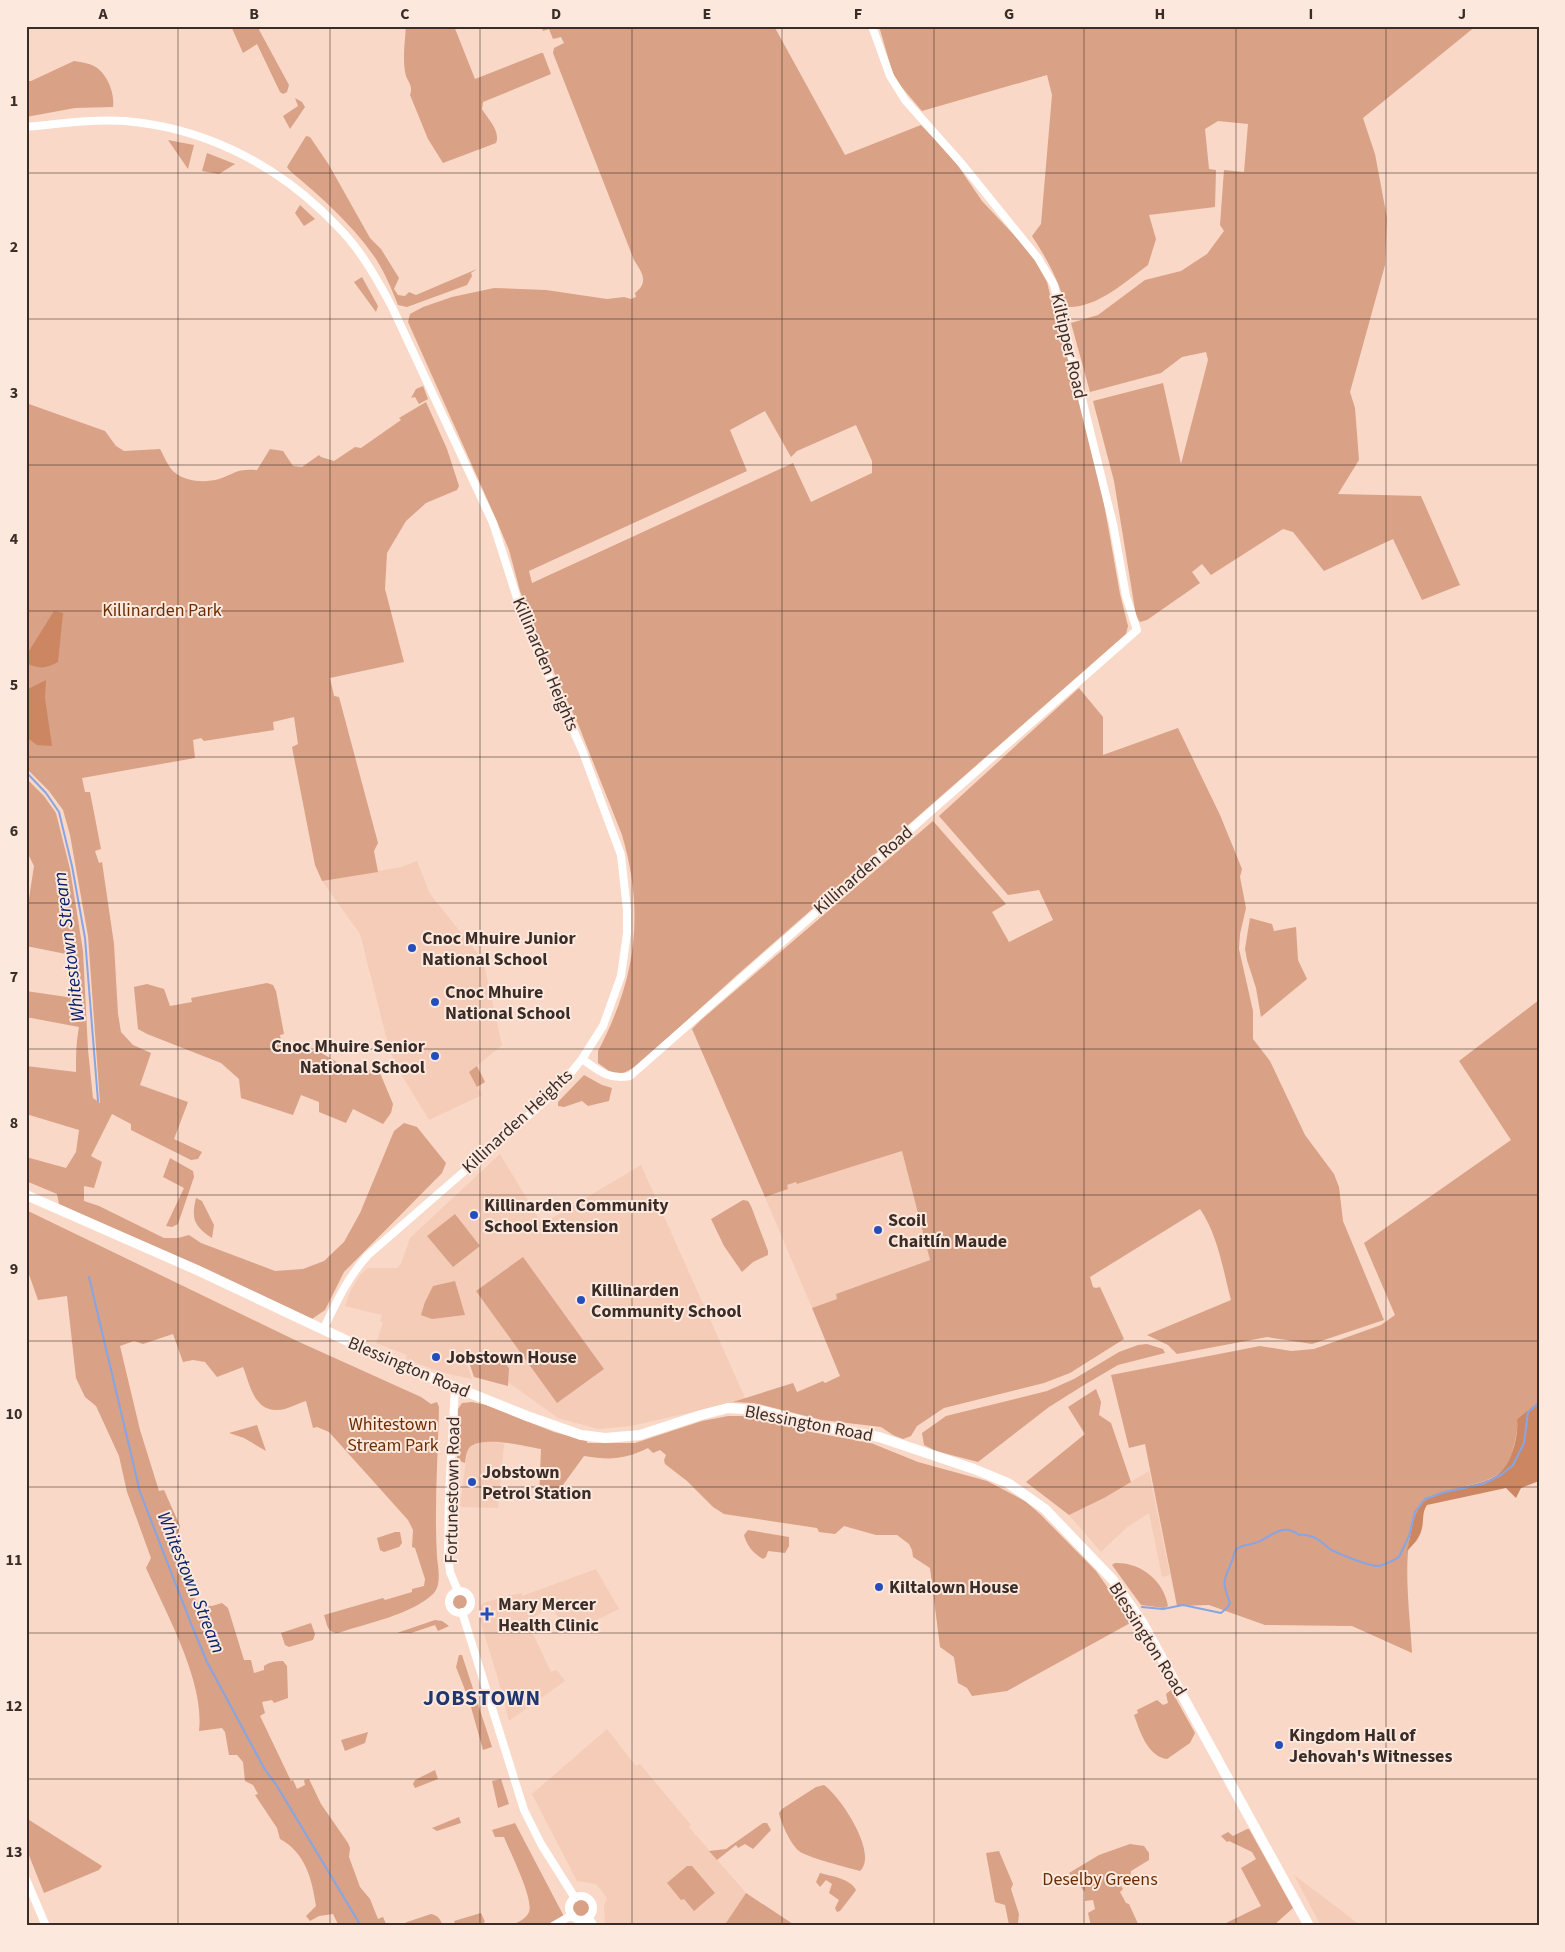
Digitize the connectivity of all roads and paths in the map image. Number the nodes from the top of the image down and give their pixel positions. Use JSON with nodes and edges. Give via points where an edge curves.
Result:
{"nodes":[{"id":1,"x":872,"y":26,"type":"edge"},
{"id":2,"x":26,"y":127,"type":"edge"},
{"id":3,"x":1137,"y":630,"type":"joint"},
{"id":4,"x":582,"y":1059,"type":"junction"},
{"id":5,"x":26,"y":1195,"type":"edge"},
{"id":6,"x":323,"y":1330,"type":"junction"},
{"id":7,"x":455,"y":1388,"type":"junction"},
{"id":8,"x":458,"y":1591,"type":"junction"},
{"id":9,"x":462,"y":1612,"type":"junction"},
{"id":10,"x":26,"y":1880,"type":"edge"},
{"id":11,"x":575,"y":1898,"type":"junction"},
{"id":12,"x":572,"y":1915,"type":"junction"},
{"id":13,"x":588,"y":1917,"type":"junction"},
{"id":14,"x":46,"y":1926,"type":"edge"},
{"id":15,"x":553,"y":1926,"type":"edge"},
{"id":16,"x":594,"y":1926,"type":"edge"},
{"id":17,"x":1309,"y":1926,"type":"edge"}],
"edges":[{"from":1,"to":3,"type":"street","name":"Kiltipper Road","via":[[890,76],[905,100],[1038,258],[1054,285],[1112,524],[1126,596]]},
{"from":2,"to":4,"type":"street","name":"Killinarden Heights","via":[[70,121],[126,121],[182,131],[233,150],[268,167],[301,191],[352,242],[378,280],[492,523],[524,620],[582,750],[621,855],[627,910],[621,976],[603,1026]]},
{"from":3,"to":4,"type":"street","name":"Killinarden Road","via":[[630,1076],[610,1077]]},
{"from":4,"to":6,"type":"street","name":"Killinarden Heights","via":[[544,1102],[368,1255],[344,1286]]},
{"from":5,"to":6,"type":"main road","name":"Blessington Road"},
{"from":6,"to":7,"type":"main road","name":"Blessington Road"},
{"from":7,"to":8,"type":"street","name":"Fortunestown Road","via":[[448,1556]]},
{"from":7,"to":17,"type":"main road","name":"Blessington Road","via":[[581,1435],[605,1438],[640,1435],[728,1408],[759,1410],[879,1437],[1008,1482],[1045,1509],[1113,1580],[1133,1609]]},
{"from":8,"to":9,"type":"street","name":"Fortunestown Road","via":[[466,1593],[470,1600],[469,1607]]},
{"from":8,"to":9,"type":"street","name":"Fortunestown Road","via":[[450,1596],[450,1605],[456,1612]]},
{"from":9,"to":11,"type":"street","name":"Fortunestown Road","via":[[524,1810]]},
{"from":10,"to":14,"type":"street"},
{"from":11,"to":12,"type":"street","via":[[569,1908]]},
{"from":11,"to":13,"type":"street","name":"Fortunestown Road","via":[[586,1898],[592,1903]]},
{"from":12,"to":13,"type":"street","via":[[578,1919]]},
{"from":12,"to":15,"type":"street"},
{"from":13,"to":16,"type":"street","name":"Fortunestown Road"}]}
